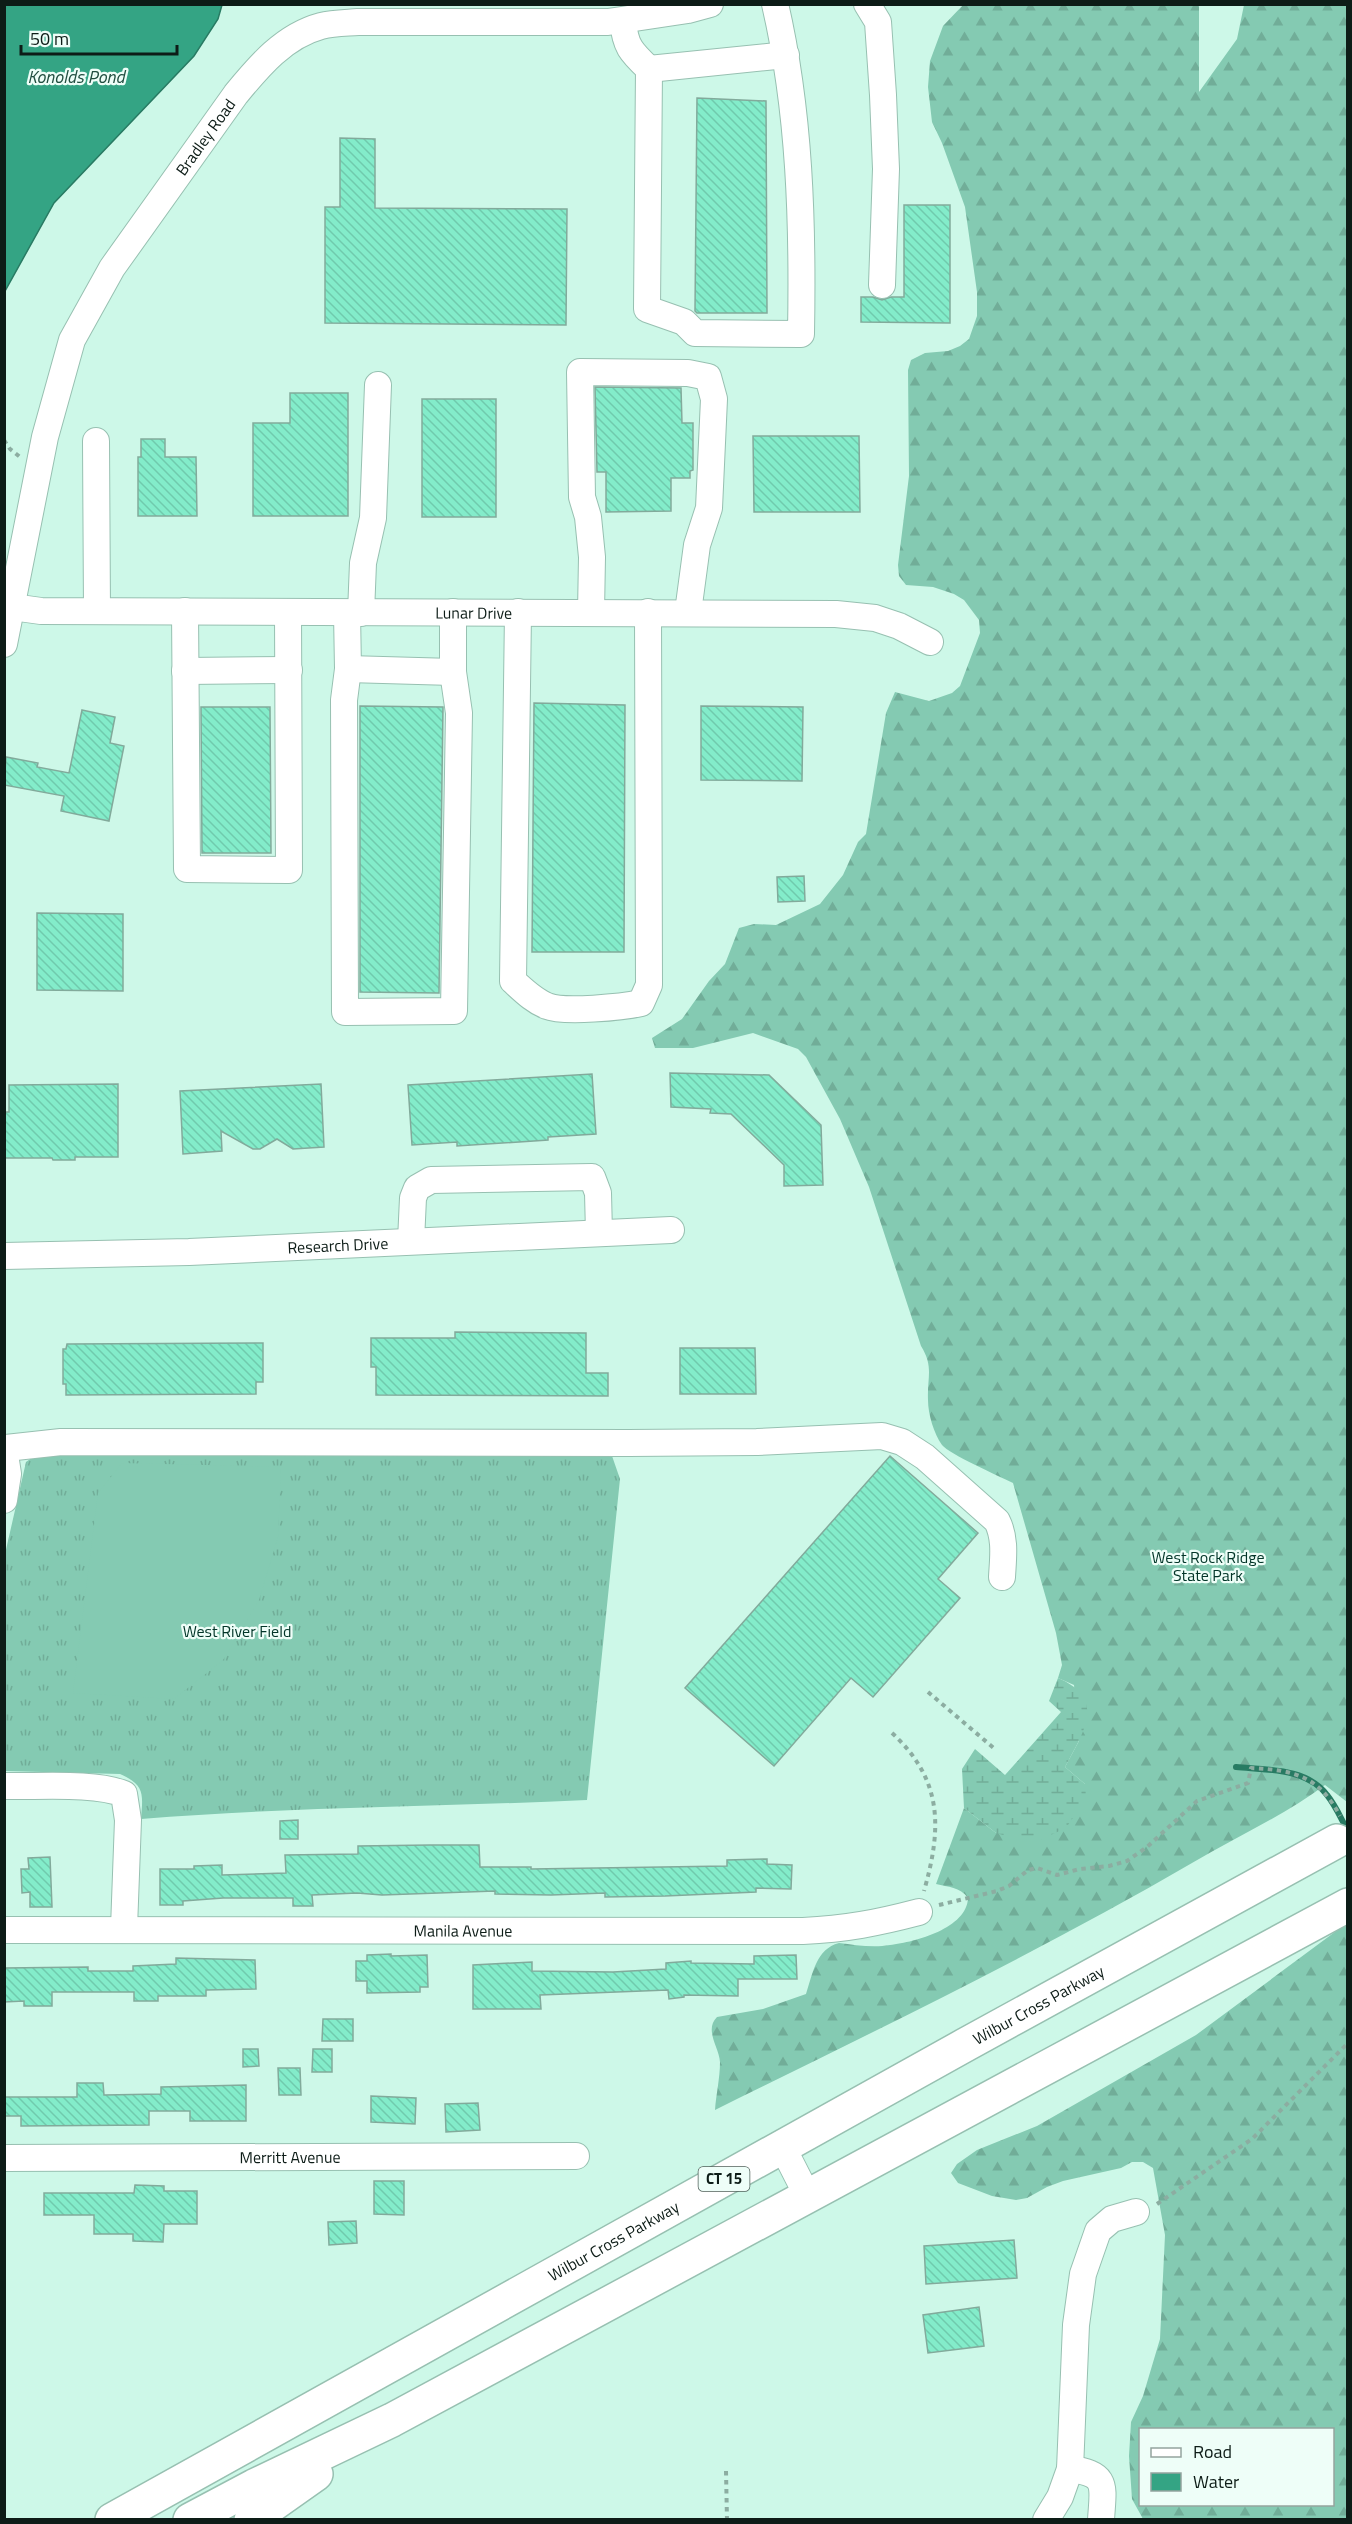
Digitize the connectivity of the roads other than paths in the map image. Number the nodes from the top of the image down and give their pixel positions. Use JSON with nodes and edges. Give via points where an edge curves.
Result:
{"nodes":[{"id":1,"x":710,"y":4,"type":"edge"},
{"id":2,"x":775,"y":4,"type":"edge"},
{"id":3,"x":867,"y":4,"type":"edge"},
{"id":4,"x":623,"y":21,"type":"junction"},
{"id":5,"x":786,"y":55,"type":"junction"},
{"id":6,"x":650,"y":69,"type":"junction"},
{"id":7,"x":882,"y":285,"type":"dead end"},
{"id":8,"x":378,"y":385,"type":"dead end"},
{"id":9,"x":96,"y":441,"type":"dead end"},
{"id":10,"x":12,"y":608,"type":"junction"},
{"id":11,"x":97,"y":611,"type":"junction"},
{"id":12,"x":185,"y":611,"type":"junction"},
{"id":13,"x":288,"y":612,"type":"junction"},
{"id":14,"x":453,"y":612,"type":"junction"},
{"id":15,"x":518,"y":612,"type":"junction"},
{"id":16,"x":591,"y":612,"type":"junction"},
{"id":17,"x":648,"y":612,"type":"junction"},
{"id":18,"x":688,"y":612,"type":"junction"},
{"id":19,"x":354,"y":613,"type":"junction"},
{"id":20,"x":930,"y":642,"type":"dead end"},
{"id":21,"x":4,"y":644,"type":"edge"},
{"id":22,"x":348,"y":669,"type":"junction"},
{"id":23,"x":289,"y":670,"type":"junction"},
{"id":24,"x":185,"y":671,"type":"junction"},
{"id":25,"x":453,"y":672,"type":"junction"},
{"id":26,"x":671,"y":1230,"type":"dead end"},
{"id":27,"x":599,"y":1233,"type":"junction"},
{"id":28,"x":411,"y":1241,"type":"junction"},
{"id":29,"x":4,"y":1256,"type":"edge"},
{"id":30,"x":5,"y":1448,"type":"edge"},
{"id":31,"x":4,"y":1500,"type":"edge"},
{"id":32,"x":1002,"y":1578,"type":"dead end"},
{"id":33,"x":4,"y":1786,"type":"edge"},
{"id":34,"x":1340,"y":1832,"type":"road end"},
{"id":35,"x":1347,"y":1905,"type":"edge"},
{"id":36,"x":919,"y":1912,"type":"road end"},
{"id":37,"x":124,"y":1928,"type":"junction"},
{"id":38,"x":4,"y":1930,"type":"edge"},
{"id":39,"x":782,"y":2146,"type":"junction"},
{"id":40,"x":576,"y":2156,"type":"dead end"},
{"id":41,"x":4,"y":2158,"type":"edge"},
{"id":42,"x":807,"y":2195,"type":"junction"},
{"id":43,"x":1136,"y":2212,"type":"road end"},
{"id":44,"x":392,"y":2420,"type":"junction"},
{"id":45,"x":1070,"y":2469,"type":"junction"},
{"id":46,"x":112,"y":2520,"type":"edge"},
{"id":47,"x":190,"y":2520,"type":"edge"},
{"id":48,"x":251,"y":2520,"type":"edge"},
{"id":49,"x":1046,"y":2520,"type":"edge"},
{"id":50,"x":1101,"y":2520,"type":"edge"}],
"edges":[{"from":1,"to":4,"type":"street","name":"Bradley Road"},
{"from":2,"to":5,"type":"street"},
{"from":3,"to":7,"type":"street","via":[[878,22],[883,95],[886,169]]},
{"from":4,"to":6,"type":"street","via":[[625,41],[633,55]]},
{"from":4,"to":10,"type":"street","name":"Bradley Road","via":[[323,25],[284,44],[257,68],[112,268],[72,340],[45,436]]},
{"from":5,"to":6,"type":"street"},
{"from":5,"to":6,"type":"street","via":[[794,114],[803,258],[801,334],[696,333],[684,322],[647,309]]},
{"from":8,"to":19,"type":"street","via":[[373,518]]},
{"from":9,"to":11,"type":"street"},
{"from":10,"to":11,"type":"street","name":"Lunar Drive"},
{"from":10,"to":21,"type":"street","name":"Bradley Road"},
{"from":11,"to":12,"type":"street","name":"Lunar Drive"},
{"from":12,"to":13,"type":"street","name":"Lunar Drive"},
{"from":12,"to":24,"type":"street"},
{"from":13,"to":19,"type":"street","name":"Lunar Drive"},
{"from":13,"to":23,"type":"street"},
{"from":14,"to":15,"type":"street","name":"Lunar Drive"},
{"from":14,"to":19,"type":"street","name":"Lunar Drive"},
{"from":14,"to":25,"type":"street"},
{"from":15,"to":16,"type":"street","name":"Lunar Drive"},
{"from":15,"to":17,"type":"street","via":[[513,981],[532,999],[550,1008],[606,1009],[641,1003],[649,985]]},
{"from":16,"to":17,"type":"street","name":"Lunar Drive"},
{"from":16,"to":18,"type":"street","via":[[592,557],[582,497],[580,372],[688,373],[708,377],[714,399],[709,508],[698,545]]},
{"from":17,"to":18,"type":"street","name":"Lunar Drive"},
{"from":18,"to":20,"type":"street","name":"Lunar Drive","via":[[875,618]]},
{"from":19,"to":22,"type":"street"},
{"from":22,"to":25,"type":"street"},
{"from":22,"to":25,"type":"street","via":[[344,699],[345,1012],[454,1011],[459,712]]},
{"from":23,"to":24,"type":"street"},
{"from":23,"to":24,"type":"street","via":[[289,870],[187,869]]},
{"from":26,"to":27,"type":"street","name":"Research Drive"},
{"from":27,"to":28,"type":"street","name":"Research Drive"},
{"from":27,"to":28,"type":"street","via":[[598,1193],[592,1177],[431,1180],[417,1188],[412,1197]]},
{"from":28,"to":29,"type":"street","name":"Research Drive"},
{"from":30,"to":31,"type":"street","via":[[8,1474]]},
{"from":30,"to":32,"type":"street","via":[[61,1442],[757,1442],[882,1436],[902,1442],[925,1457],[997,1521],[1004,1551]]},
{"from":33,"to":37,"type":"street","via":[[95,1788],[124,1794],[128,1820]]},
{"from":34,"to":39,"type":"highway","name":"Wilbur Cross Parkway","number":"CT 15"},
{"from":35,"to":42,"type":"highway"},
{"from":36,"to":37,"type":"street","name":"Manila Avenue","via":[[849,1928],[803,1931]]},
{"from":37,"to":38,"type":"street","name":"Manila Avenue"},
{"from":39,"to":42,"type":"street"},
{"from":39,"to":46,"type":"highway","name":"Wilbur Cross Parkway","number":"CT 15"},
{"from":40,"to":41,"type":"street","name":"Merritt Avenue"},
{"from":42,"to":44,"type":"highway"},
{"from":43,"to":45,"type":"street","via":[[1112,2219],[1098,2231],[1083,2274],[1076,2325]]},
{"from":44,"to":47,"type":"highway"},
{"from":44,"to":48,"type":"highway"},
{"from":45,"to":49,"type":"street","via":[[1060,2498]]},
{"from":45,"to":50,"type":"street","via":[[1097,2476],[1102,2485]]}]}
